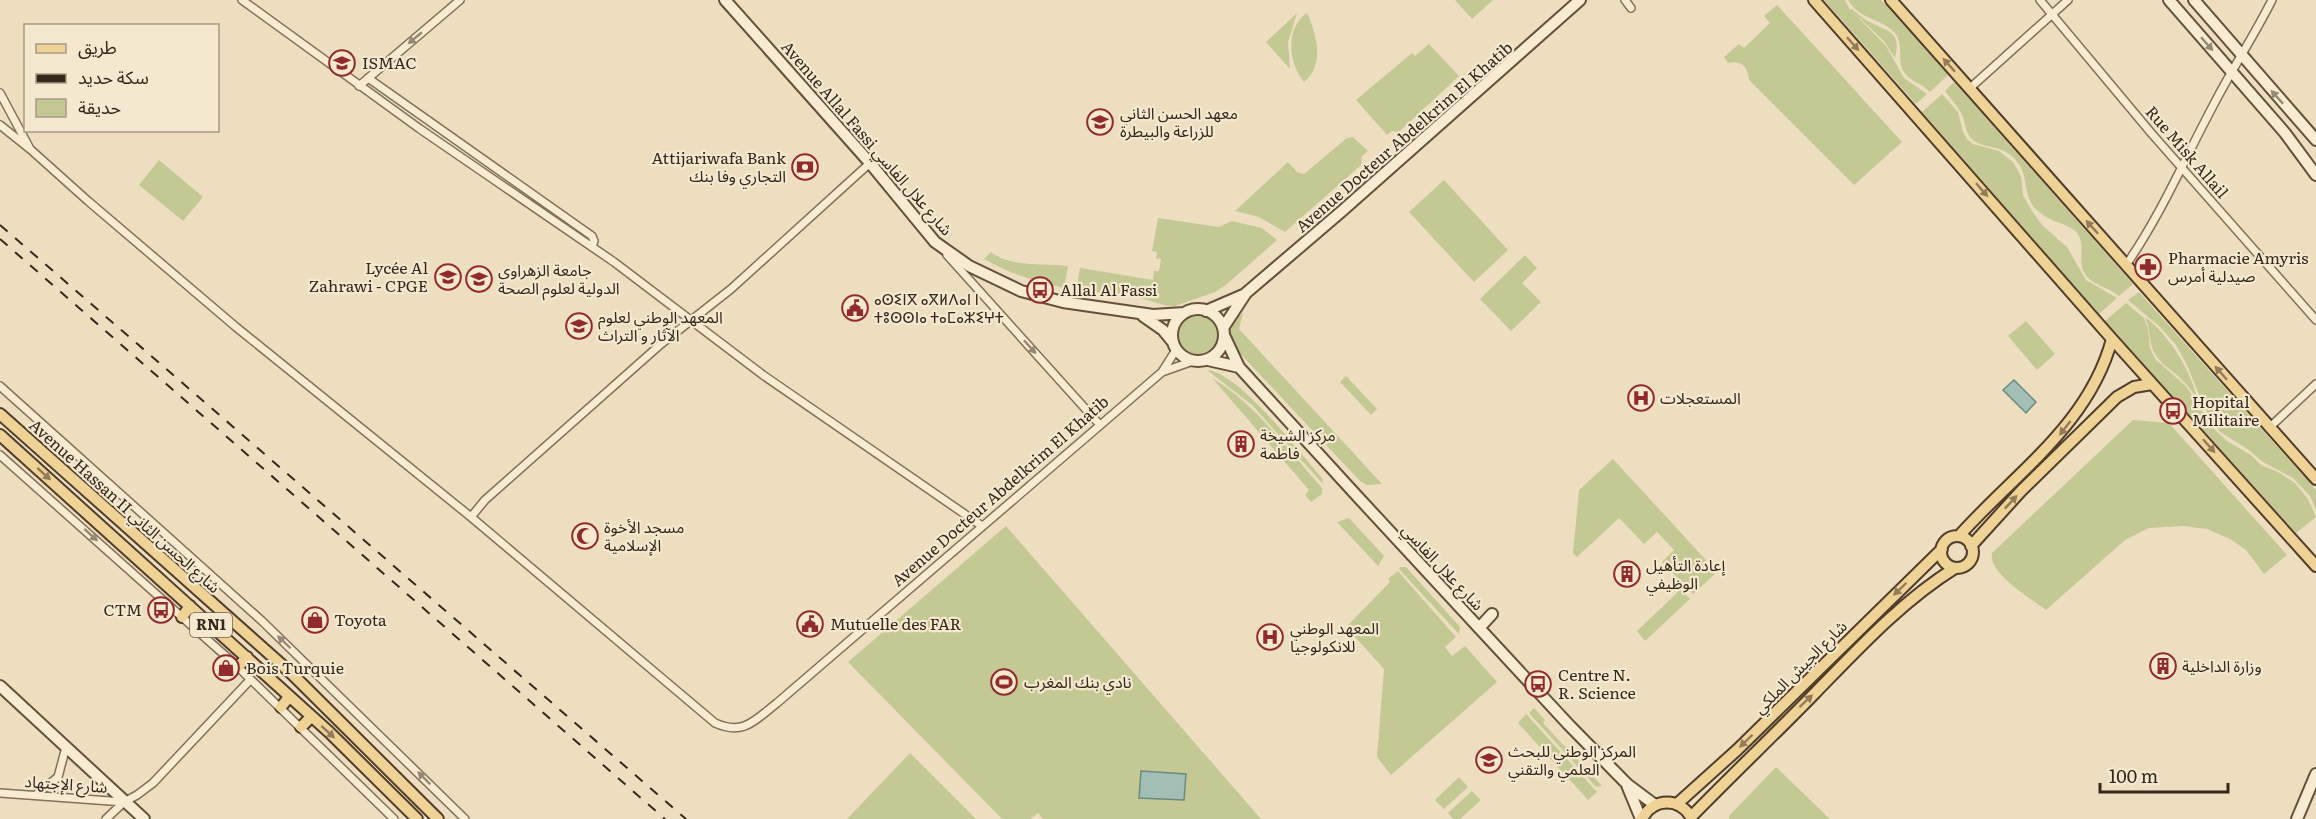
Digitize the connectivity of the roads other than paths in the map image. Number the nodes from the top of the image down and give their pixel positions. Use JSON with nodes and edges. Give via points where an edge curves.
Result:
{"nodes":[{"id":1,"x":242,"y":0,"type":"edge"},
{"id":2,"x":460,"y":0,"type":"edge"},
{"id":3,"x":725,"y":0,"type":"edge"},
{"id":4,"x":1580,"y":0,"type":"edge"},
{"id":5,"x":1625,"y":0,"type":"edge"},
{"id":6,"x":1814,"y":0,"type":"edge"},
{"id":7,"x":1891,"y":0,"type":"edge"},
{"id":8,"x":2040,"y":0,"type":"edge"},
{"id":9,"x":2068,"y":0,"type":"edge"},
{"id":10,"x":2169,"y":0,"type":"edge"},
{"id":11,"x":2194,"y":0,"type":"edge"},
{"id":12,"x":2272,"y":0,"type":"edge"},
{"id":13,"x":1631,"y":8,"type":"dead end"},
{"id":14,"x":2052,"y":15,"type":"junction"},
{"id":15,"x":2240,"y":55,"type":"junction"},
{"id":16,"x":2231,"y":72,"type":"junction"},
{"id":17,"x":368,"y":78,"type":"junction"},
{"id":18,"x":359,"y":86,"type":"junction"},
{"id":19,"x":1969,"y":89,"type":"junction"},
{"id":20,"x":0,"y":93,"type":"edge"},
{"id":21,"x":0,"y":125,"type":"edge"},
{"id":22,"x":2316,"y":141,"type":"edge"},
{"id":23,"x":30,"y":149,"type":"junction"},
{"id":24,"x":870,"y":163,"type":"junction"},
{"id":25,"x":2183,"y":168,"type":"junction"},
{"id":26,"x":2316,"y":175,"type":"edge"},
{"id":27,"x":935,"y":242,"type":"junction"},
{"id":28,"x":592,"y":247,"type":"junction"},
{"id":29,"x":2126,"y":265,"type":"junction"},
{"id":30,"x":1246,"y":293,"type":"junction"},
{"id":31,"x":1206,"y":310,"type":"junction"},
{"id":32,"x":1138,"y":313,"type":"junction"},
{"id":33,"x":1184,"y":313,"type":"junction"},
{"id":34,"x":2316,"y":320,"type":"edge"},
{"id":35,"x":692,"y":321,"type":"junction"},
{"id":36,"x":1223,"y":331,"type":"junction"},
{"id":37,"x":2112,"y":339,"type":"junction"},
{"id":38,"x":1174,"y":345,"type":"junction"},
{"id":39,"x":1208,"y":360,"type":"junction"},
{"id":40,"x":1193,"y":361,"type":"junction"},
{"id":41,"x":1239,"y":367,"type":"junction"},
{"id":42,"x":1162,"y":372,"type":"junction"},
{"id":43,"x":2152,"y":384,"type":"junction"},
{"id":44,"x":2316,"y":384,"type":"edge"},
{"id":45,"x":0,"y":386,"type":"edge"},
{"id":46,"x":0,"y":414,"type":"edge"},
{"id":47,"x":1100,"y":425,"type":"junction"},
{"id":48,"x":2270,"y":427,"type":"junction"},
{"id":49,"x":0,"y":435,"type":"edge"},
{"id":50,"x":0,"y":454,"type":"edge"},
{"id":51,"x":2316,"y":479,"type":"edge"},
{"id":52,"x":471,"y":517,"type":"junction"},
{"id":53,"x":982,"y":526,"type":"junction"},
{"id":54,"x":1959,"y":536,"type":"junction"},
{"id":55,"x":1971,"y":546,"type":"junction"},
{"id":56,"x":1942,"y":549,"type":"junction"},
{"id":57,"x":2316,"y":566,"type":"edge"},
{"id":58,"x":1955,"y":568,"type":"junction"},
{"id":59,"x":190,"y":606,"type":"junction"},
{"id":60,"x":1492,"y":614,"type":"dead end"},
{"id":61,"x":182,"y":617,"type":"junction"},
{"id":62,"x":1479,"y":628,"type":"junction"},
{"id":63,"x":247,"y":657,"type":"junction"},
{"id":64,"x":238,"y":667,"type":"junction"},
{"id":65,"x":249,"y":680,"type":"junction"},
{"id":66,"x":0,"y":686,"type":"edge"},
{"id":67,"x":290,"y":697,"type":"junction"},
{"id":68,"x":280,"y":707,"type":"junction"},
{"id":69,"x":311,"y":717,"type":"junction"},
{"id":70,"x":302,"y":727,"type":"junction"},
{"id":71,"x":66,"y":747,"type":"junction"},
{"id":72,"x":2316,"y":774,"type":"edge"},
{"id":73,"x":1627,"y":784,"type":"junction"},
{"id":74,"x":0,"y":793,"type":"edge"},
{"id":75,"x":37,"y":794,"type":"junction"},
{"id":76,"x":127,"y":800,"type":"junction"},
{"id":77,"x":1677,"y":804,"type":"junction"},
{"id":78,"x":1655,"y":805,"type":"junction"},
{"id":79,"x":1691,"y":818,"type":"edge"},
{"id":80,"x":106,"y":819,"type":"edge"},
{"id":81,"x":144,"y":819,"type":"edge"},
{"id":82,"x":394,"y":819,"type":"edge"},
{"id":83,"x":417,"y":819,"type":"edge"},
{"id":84,"x":438,"y":819,"type":"edge"},
{"id":85,"x":465,"y":819,"type":"edge"},
{"id":86,"x":1642,"y":819,"type":"edge"},
{"id":87,"x":2298,"y":819,"type":"edge"}],
"edges":[{"from":1,"to":18,"type":"street"},
{"from":2,"to":17,"type":"street","one_way":true},
{"from":3,"to":24,"type":"street","name":"Avenue Allal Fassi شارع علال الفاسي"},
{"from":4,"to":30,"type":"street","name":"Avenue Docteur Abdelkrim El Khatib"},
{"from":5,"to":13,"type":"street"},
{"from":6,"to":37,"type":"main road","one_way":true},
{"from":19,"to":7,"type":"main road","one_way":true},
{"from":8,"to":14,"type":"street","name":"Rue Misk Allail"},
{"from":9,"to":14,"type":"street"},
{"from":10,"to":16,"type":"street","one_way":true},
{"from":11,"to":15,"type":"street"},
{"from":12,"to":15,"type":"street"},
{"from":14,"to":19,"type":"street"},
{"from":14,"to":25,"type":"street","name":"Rue Misk Allail"},
{"from":15,"to":16,"type":"street"},
{"from":22,"to":15,"type":"street","one_way":true},
{"from":16,"to":25,"type":"street"},
{"from":16,"to":26,"type":"street"},
{"from":17,"to":18,"type":"street"},
{"from":17,"to":28,"type":"street","via":[[592,236]]},
{"from":18,"to":28,"type":"street"},
{"from":29,"to":19,"type":"main road","one_way":true},
{"from":20,"to":23,"type":"street"},
{"from":21,"to":23,"type":"street","name":"Avenue Docteur Abdelkrim El Khatib"},
{"from":23,"to":52,"type":"street","name":"Avenue Docteur Abdelkrim El Khatib","via":[[236,327]]},
{"from":24,"to":27,"type":"street","name":"Avenue Allal Fassi شارع علال الفاسي"},
{"from":24,"to":35,"type":"street"},
{"from":25,"to":29,"type":"street"},
{"from":25,"to":34,"type":"street","name":"Rue Misk Allail"},
{"from":27,"to":32,"type":"street","name":"Avenue Allal Fassi شارع علال الفاسي","via":[[983,274],[1021,291],[1063,303]]},
{"from":27,"to":47,"type":"street","one_way":true},
{"from":28,"to":35,"type":"street"},
{"from":48,"to":29,"type":"main road","one_way":true},
{"from":30,"to":31,"type":"street"},
{"from":30,"to":36,"type":"street"},
{"from":31,"to":33,"type":"street"},
{"from":31,"to":36,"type":"street","via":[[1214,314]]},
{"from":32,"to":33,"type":"street","name":"Avenue Allal Fassi شارع علال الفاسي"},
{"from":32,"to":38,"type":"street","via":[[1163,330]]},
{"from":33,"to":38,"type":"street","via":[[1172,331]]},
{"from":35,"to":52,"type":"street","via":[[660,344]]},
{"from":35,"to":53,"type":"street","via":[[763,375]]},
{"from":36,"to":39,"type":"street","via":[[1222,345]]},
{"from":36,"to":41,"type":"street","name":"شارع علال الفاسي"},
{"from":37,"to":43,"type":"main road"},
{"from":37,"to":54,"type":"main road","one_way":true,"via":[[2098,380],[2062,432]]},
{"from":38,"to":40,"type":"street","via":[[1183,357]]},
{"from":38,"to":42,"type":"street"},
{"from":39,"to":40,"type":"street"},
{"from":39,"to":41,"type":"street"},
{"from":40,"to":42,"type":"street"},
{"from":41,"to":62,"type":"street","name":"شارع علال الفاسي"},
{"from":42,"to":47,"type":"street","name":"Avenue Docteur Abdelkrim El Khatib"},
{"from":55,"to":43,"type":"main road","one_way":true,"via":[[2117,397],[2134,387]]},
{"from":43,"to":57,"type":"main road","one_way":true},
{"from":44,"to":48,"type":"street"},
{"from":85,"to":45,"type":"street","one_way":true,"via":[[262,621]]},
{"from":46,"to":84,"type":"main road","name":"Avenue Hassan II شارع الحسن الثاني","number":"RN1","via":[[291,673]]},
{"from":47,"to":53,"type":"street","name":"Avenue Docteur Abdelkrim El Khatib"},
{"from":48,"to":51,"type":"main road"},
{"from":49,"to":59,"type":"main road","name":"Avenue Hassan II شارع الحسن الثاني","number":"RN1","one_way":true},
{"from":50,"to":61,"type":"street","one_way":true},
{"from":52,"to":53,"type":"street","name":"Avenue Docteur Abdelkrim El Khatib","via":[[725,728],[747,727]]},
{"from":54,"to":55,"type":"main road"},
{"from":54,"to":56,"type":"main road","via":[[1949,538]]},
{"from":55,"to":58,"type":"main road","via":[[1969,562]]},
{"from":56,"to":58,"type":"main road","via":[[1945,563]]},
{"from":56,"to":77,"type":"main road","name":"شارع الجيش الملكي","one_way":true},
{"from":79,"to":58,"type":"main road","name":"شارع الجيش الملكي","one_way":true,"via":[[1887,622]]},
{"from":59,"to":61,"type":"main road"},
{"from":59,"to":63,"type":"main road","name":"Avenue Hassan II شارع الحسن الثاني","number":"RN1"},
{"from":60,"to":62,"type":"street"},
{"from":61,"to":64,"type":"street"},
{"from":62,"to":73,"type":"street","name":"شارع علال الفاسي"},
{"from":63,"to":64,"type":"main road"},
{"from":63,"to":67,"type":"main road","name":"Avenue Hassan II شارع الحسن الثاني","number":"RN1"},
{"from":64,"to":65,"type":"street"},
{"from":65,"to":68,"type":"street"},
{"from":65,"to":76,"type":"street","via":[[153,783]]},
{"from":66,"to":71,"type":"street"},
{"from":67,"to":68,"type":"main road"},
{"from":67,"to":69,"type":"main road","name":"Avenue Hassan II شارع الحسن الثاني","number":"RN1"},
{"from":68,"to":70,"type":"street"},
{"from":69,"to":70,"type":"main road"},
{"from":69,"to":83,"type":"main road","name":"Avenue Hassan II شارع الحسن الثاني","number":"RN1","one_way":true},
{"from":70,"to":82,"type":"street"},
{"from":71,"to":75,"type":"street","via":[[58,777]]},
{"from":71,"to":76,"type":"street"},
{"from":72,"to":87,"type":"street"},
{"from":73,"to":78,"type":"street","name":"شارع علال الفاسي"},
{"from":73,"to":86,"type":"street","name":"شارع علال الفاسي"},
{"from":74,"to":75,"type":"street","name":"شارع الإجتهاد"},
{"from":75,"to":76,"type":"street","name":"شارع الإجتهاد"},
{"from":76,"to":80,"type":"street"},
{"from":76,"to":81,"type":"street"},
{"from":77,"to":78,"type":"main road"},
{"from":77,"to":79,"type":"main road"},
{"from":78,"to":86,"type":"main road"}]}
